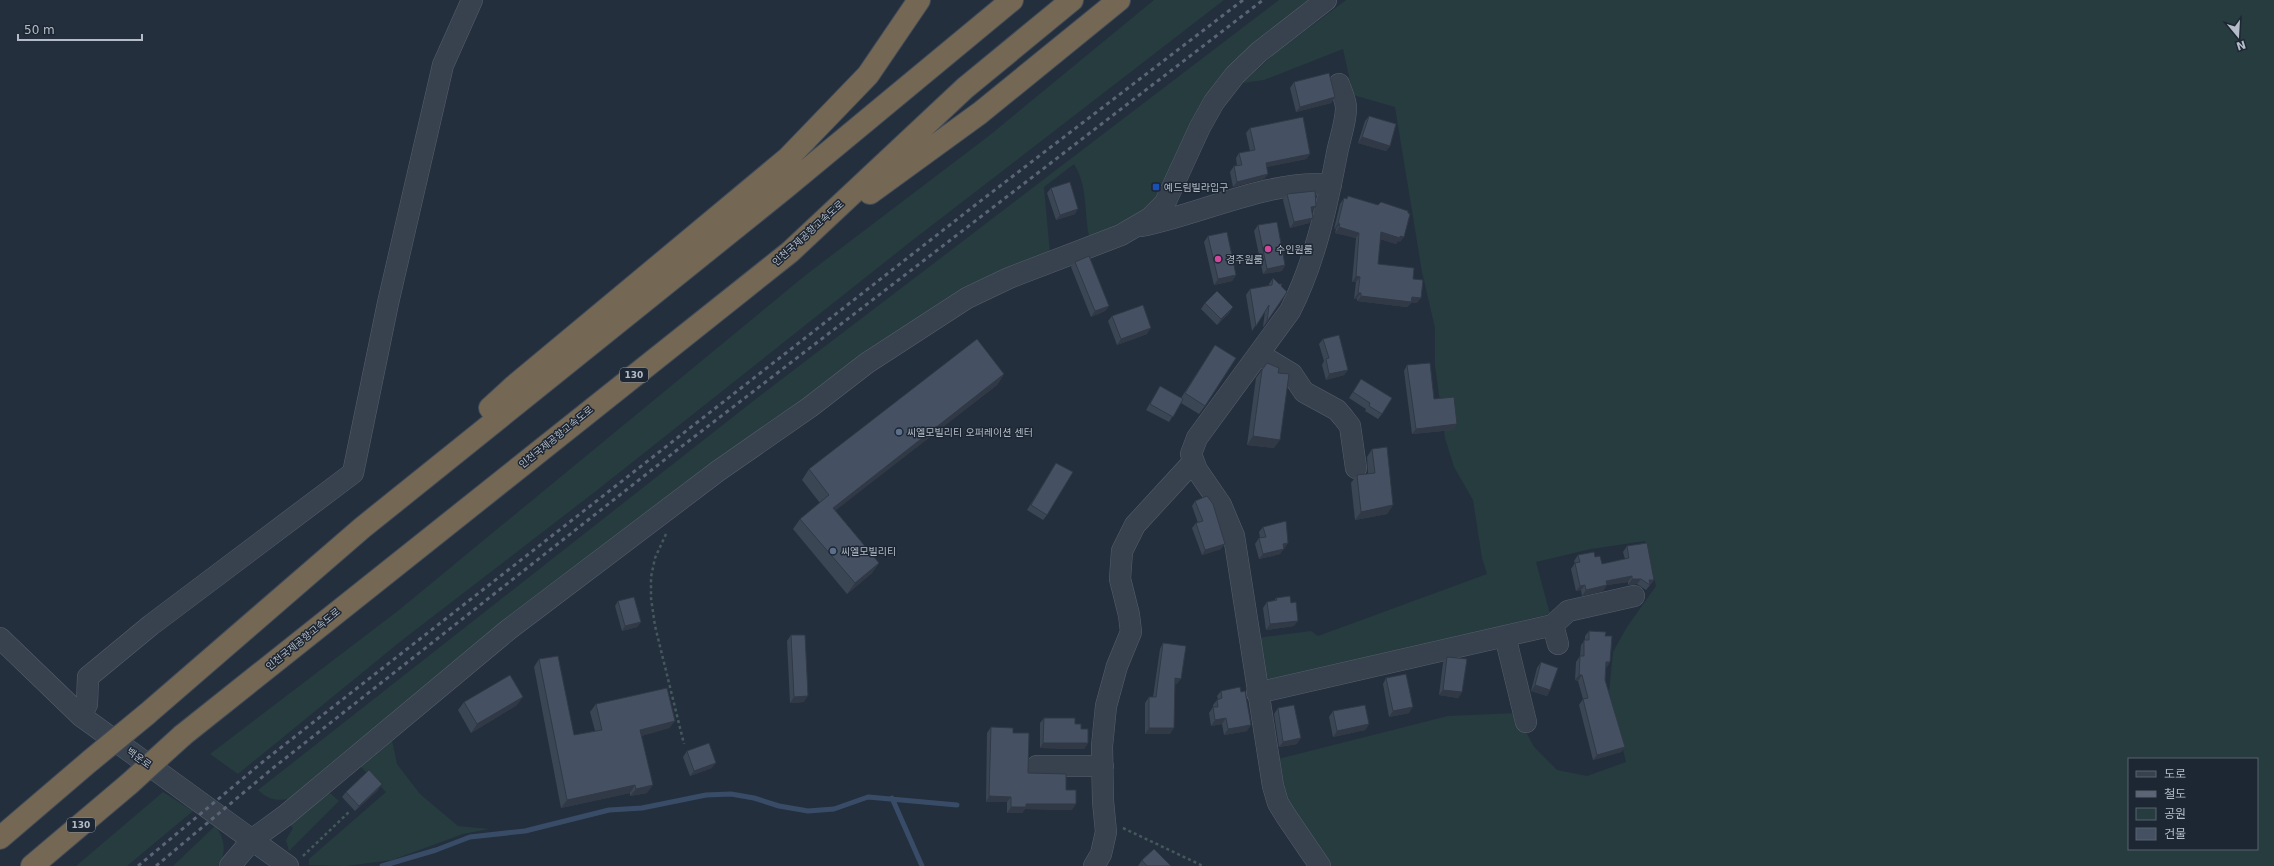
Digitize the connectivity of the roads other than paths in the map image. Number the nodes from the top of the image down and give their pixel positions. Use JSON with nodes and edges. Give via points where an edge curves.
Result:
{"nodes":[{"id":1,"x":472,"y":0,"type":"edge"},
{"id":2,"x":919,"y":0,"type":"edge"},
{"id":3,"x":1012,"y":0,"type":"edge"},
{"id":4,"x":1072,"y":0,"type":"edge"},
{"id":5,"x":1119,"y":0,"type":"edge"},
{"id":6,"x":1326,"y":0,"type":"edge"},
{"id":7,"x":1339,"y":84,"type":"dead end"},
{"id":8,"x":1331,"y":185,"type":"junction"},
{"id":9,"x":1138,"y":227,"type":"junction"},
{"id":10,"x":790,"y":252,"type":"junction"},
{"id":11,"x":1259,"y":354,"type":"junction"},
{"id":12,"x":1192,"y":462,"type":"junction"},
{"id":13,"x":1356,"y":468,"type":"dead end"},
{"id":14,"x":362,"y":528,"type":"junction"},
{"id":15,"x":1634,"y":596,"type":"dead end"},
{"id":16,"x":1505,"y":636,"type":"junction"},
{"id":17,"x":0,"y":638,"type":"edge"},
{"id":18,"x":1257,"y":693,"type":"junction"},
{"id":19,"x":81,"y":716,"type":"junction"},
{"id":20,"x":1526,"y":722,"type":"dead end"},
{"id":21,"x":1037,"y":766,"type":"dead end"},
{"id":22,"x":1102,"y":766,"type":"junction"},
{"id":23,"x":0,"y":838,"type":"edge"},
{"id":24,"x":253,"y":839,"type":"junction"},
{"id":25,"x":295,"y":862,"type":"edge"},
{"id":26,"x":32,"y":866,"type":"edge"},
{"id":27,"x":230,"y":866,"type":"edge"},
{"id":28,"x":1094,"y":866,"type":"edge"},
{"id":29,"x":1320,"y":866,"type":"edge"}],
"edges":[{"from":1,"to":19,"type":"street","via":[[443,65],[388,303],[353,473],[151,625],[88,677],[87,704]]},
{"from":2,"to":14,"type":"highway","via":[[868,76],[788,158],[513,387]]},
{"from":3,"to":14,"type":"highway","via":[[785,188]]},
{"from":4,"to":10,"type":"highway","name":"인천국제공항고속도로","number":"130","via":[[965,88]]},
{"from":5,"to":10,"type":"highway","via":[[980,113]]},
{"from":6,"to":9,"type":"street","via":[[1259,52],[1236,75],[1214,102],[1200,127],[1165,204]]},
{"from":7,"to":8,"type":"street","via":[[1346,107]]},
{"from":8,"to":9,"type":"street","via":[[1309,184],[1275,190]]},
{"from":8,"to":11,"type":"street","via":[[1308,269],[1297,298]]},
{"from":9,"to":24,"type":"street","via":[[1009,278],[967,298],[867,363],[810,407],[718,470],[508,630],[286,815]]},
{"from":10,"to":26,"type":"highway","name":"인천국제공항고속도로","number":"130","bridge":true,"via":[[183,735]]},
{"from":11,"to":12,"type":"street","via":[[1198,438],[1191,454]]},
{"from":11,"to":13,"type":"street","via":[[1292,374],[1304,392],[1336,410],[1343,417],[1350,426]]},
{"from":12,"to":18,"type":"street","via":[[1221,505],[1234,536]]},
{"from":12,"to":22,"type":"street","via":[[1135,525],[1122,551],[1120,579],[1131,632],[1117,666],[1106,706]]},
{"from":14,"to":23,"type":"highway","bridge":true},
{"from":15,"to":16,"type":"street","via":[[1568,612],[1556,635]]},
{"from":16,"to":18,"type":"street"},
{"from":16,"to":20,"type":"street"},
{"from":17,"to":19,"type":"street","name":"백운로"},
{"from":18,"to":29,"type":"street","via":[[1278,803]]},
{"from":19,"to":24,"type":"street","name":"백운로"},
{"from":21,"to":22,"type":"street"},
{"from":22,"to":28,"type":"street","via":[[1105,842]]},
{"from":24,"to":25,"type":"street","name":"백운로"},
{"from":24,"to":27,"type":"street"}]}
